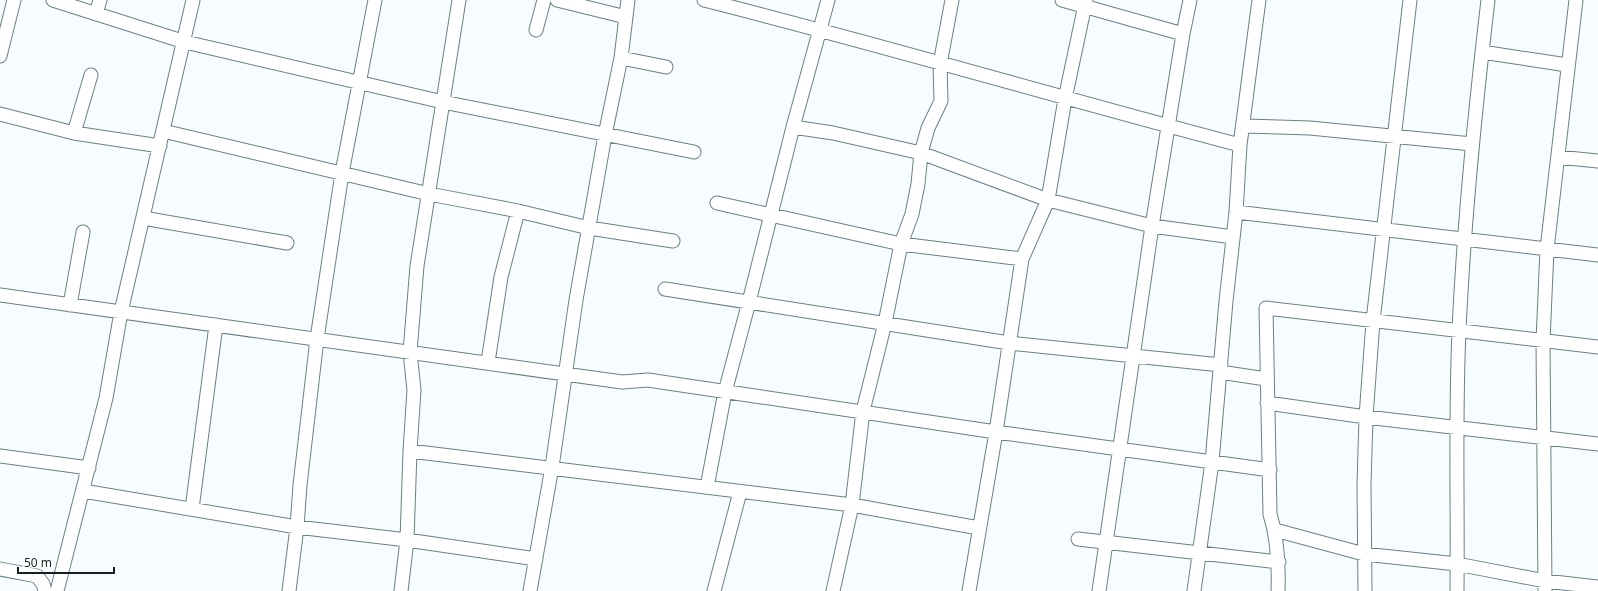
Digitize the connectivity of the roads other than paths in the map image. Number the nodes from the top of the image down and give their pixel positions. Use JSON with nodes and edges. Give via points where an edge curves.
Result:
{"nodes":[{"id":1,"x":14,"y":0,"type":"edge"},
{"id":2,"x":53,"y":0,"type":"edge"},
{"id":3,"x":100,"y":0,"type":"edge"},
{"id":4,"x":193,"y":0,"type":"edge"},
{"id":5,"x":375,"y":0,"type":"edge"},
{"id":6,"x":459,"y":0,"type":"edge"},
{"id":7,"x":544,"y":0,"type":"edge"},
{"id":8,"x":557,"y":0,"type":"edge"},
{"id":9,"x":628,"y":0,"type":"edge"},
{"id":10,"x":704,"y":0,"type":"edge"},
{"id":11,"x":828,"y":0,"type":"edge"},
{"id":12,"x":952,"y":0,"type":"edge"},
{"id":13,"x":1062,"y":0,"type":"edge"},
{"id":14,"x":1190,"y":0,"type":"edge"},
{"id":15,"x":1258,"y":0,"type":"edge"},
{"id":16,"x":1410,"y":0,"type":"edge"},
{"id":17,"x":1488,"y":0,"type":"edge"},
{"id":18,"x":1576,"y":0,"type":"edge"},
{"id":19,"x":1085,"y":3,"type":"edge"},
{"id":20,"x":96,"y":14,"type":"junction"},
{"id":21,"x":626,"y":17,"type":"junction"},
{"id":22,"x":820,"y":29,"type":"junction"},
{"id":23,"x":536,"y":30,"type":"dead end"},
{"id":24,"x":1183,"y":34,"type":"junction"},
{"id":25,"x":185,"y":42,"type":"junction"},
{"id":26,"x":1482,"y":52,"type":"junction"},
{"id":27,"x":0,"y":56,"type":"edge"},
{"id":28,"x":621,"y":58,"type":"junction"},
{"id":29,"x":940,"y":64,"type":"junction"},
{"id":30,"x":1567,"y":65,"type":"junction"},
{"id":31,"x":666,"y":67,"type":"dead end"},
{"id":32,"x":91,"y":75,"type":"dead end"},
{"id":33,"x":359,"y":82,"type":"junction"},
{"id":34,"x":1065,"y":98,"type":"junction"},
{"id":35,"x":443,"y":102,"type":"junction"},
{"id":36,"x":0,"y":114,"type":"edge"},
{"id":37,"x":1168,"y":126,"type":"junction"},
{"id":38,"x":1243,"y":126,"type":"junction"},
{"id":39,"x":793,"y":127,"type":"junction"},
{"id":40,"x":164,"y":131,"type":"junction"},
{"id":41,"x":74,"y":133,"type":"junction"},
{"id":42,"x":605,"y":135,"type":"junction"},
{"id":43,"x":1395,"y":136,"type":"junction"},
{"id":44,"x":1472,"y":144,"type":"junction"},
{"id":45,"x":1240,"y":145,"type":"junction"},
{"id":46,"x":160,"y":146,"type":"junction"},
{"id":47,"x":694,"y":152,"type":"dead end"},
{"id":48,"x":921,"y":153,"type":"junction"},
{"id":49,"x":1558,"y":157,"type":"junction"},
{"id":50,"x":1598,"y":161,"type":"edge"},
{"id":51,"x":342,"y":173,"type":"junction"},
{"id":52,"x":429,"y":194,"type":"junction"},
{"id":53,"x":1048,"y":200,"type":"junction"},
{"id":54,"x":717,"y":204,"type":"dead end"},
{"id":55,"x":518,"y":211,"type":"junction"},
{"id":56,"x":1236,"y":212,"type":"junction"},
{"id":57,"x":772,"y":216,"type":"junction"},
{"id":58,"x":143,"y":218,"type":"junction"},
{"id":59,"x":1152,"y":226,"type":"junction"},
{"id":60,"x":589,"y":228,"type":"junction"},
{"id":61,"x":1383,"y":229,"type":"junction"},
{"id":62,"x":83,"y":232,"type":"dead end"},
{"id":63,"x":1233,"y":237,"type":"junction"},
{"id":64,"x":1465,"y":238,"type":"junction"},
{"id":65,"x":673,"y":241,"type":"dead end"},
{"id":66,"x":287,"y":243,"type":"dead end"},
{"id":67,"x":901,"y":244,"type":"junction"},
{"id":68,"x":1548,"y":249,"type":"junction"},
{"id":69,"x":1598,"y":255,"type":"edge"},
{"id":70,"x":1022,"y":259,"type":"junction"},
{"id":71,"x":665,"y":289,"type":"dead end"},
{"id":72,"x":0,"y":295,"type":"edge"},
{"id":73,"x":749,"y":302,"type":"junction"},
{"id":74,"x":70,"y":305,"type":"junction"},
{"id":75,"x":121,"y":312,"type":"junction"},
{"id":76,"x":1373,"y":321,"type":"junction"},
{"id":77,"x":885,"y":323,"type":"junction"},
{"id":78,"x":216,"y":325,"type":"junction"},
{"id":79,"x":1459,"y":331,"type":"junction"},
{"id":80,"x":317,"y":339,"type":"junction"},
{"id":81,"x":1542,"y":341,"type":"junction"},
{"id":82,"x":1009,"y":343,"type":"junction"},
{"id":83,"x":1598,"y":347,"type":"edge"},
{"id":84,"x":410,"y":352,"type":"junction"},
{"id":85,"x":1133,"y":356,"type":"junction"},
{"id":86,"x":488,"y":362,"type":"junction"},
{"id":87,"x":1221,"y":369,"type":"junction"},
{"id":88,"x":565,"y":373,"type":"junction"},
{"id":89,"x":1266,"y":379,"type":"junction"},
{"id":90,"x":725,"y":392,"type":"junction"},
{"id":91,"x":1267,"y":403,"type":"junction"},
{"id":92,"x":863,"y":411,"type":"junction"},
{"id":93,"x":1366,"y":417,"type":"junction"},
{"id":94,"x":1456,"y":427,"type":"junction"},
{"id":95,"x":996,"y":432,"type":"junction"},
{"id":96,"x":1544,"y":438,"type":"junction"},
{"id":97,"x":1598,"y":444,"type":"edge"},
{"id":98,"x":1119,"y":449,"type":"junction"},
{"id":99,"x":410,"y":451,"type":"junction"},
{"id":100,"x":0,"y":456,"type":"edge"},
{"id":101,"x":1212,"y":462,"type":"junction"},
{"id":102,"x":552,"y":467,"type":"junction"},
{"id":103,"x":89,"y":468,"type":"junction"},
{"id":104,"x":1270,"y":470,"type":"junction"},
{"id":105,"x":708,"y":487,"type":"junction"},
{"id":106,"x":83,"y":491,"type":"junction"},
{"id":107,"x":740,"y":492,"type":"junction"},
{"id":108,"x":852,"y":505,"type":"junction"},
{"id":109,"x":192,"y":509,"type":"junction"},
{"id":110,"x":297,"y":527,"type":"junction"},
{"id":111,"x":979,"y":528,"type":"junction"},
{"id":112,"x":1275,"y":530,"type":"junction"},
{"id":113,"x":1078,"y":539,"type":"dead end"},
{"id":114,"x":407,"y":540,"type":"junction"},
{"id":115,"x":1107,"y":543,"type":"junction"},
{"id":116,"x":1200,"y":554,"type":"junction"},
{"id":117,"x":1364,"y":554,"type":"junction"},
{"id":118,"x":536,"y":559,"type":"junction"},
{"id":119,"x":1279,"y":562,"type":"junction"},
{"id":120,"x":1457,"y":564,"type":"junction"},
{"id":121,"x":0,"y":569,"type":"edge"},
{"id":122,"x":1545,"y":586,"type":"edge"},
{"id":123,"x":1598,"y":587,"type":"edge"},
{"id":124,"x":45,"y":591,"type":"edge"},
{"id":125,"x":57,"y":591,"type":"edge"},
{"id":126,"x":289,"y":591,"type":"edge"},
{"id":127,"x":401,"y":591,"type":"edge"},
{"id":128,"x":530,"y":591,"type":"edge"},
{"id":129,"x":714,"y":591,"type":"edge"},
{"id":130,"x":833,"y":591,"type":"edge"},
{"id":131,"x":969,"y":591,"type":"edge"},
{"id":132,"x":1099,"y":591,"type":"edge"},
{"id":133,"x":1194,"y":591,"type":"edge"},
{"id":134,"x":1278,"y":591,"type":"edge"},
{"id":135,"x":1365,"y":591,"type":"edge"},
{"id":136,"x":1457,"y":591,"type":"edge"}],
"edges":[{"from":1,"to":27,"type":"street"},
{"from":2,"to":20,"type":"street"},
{"from":3,"to":20,"type":"street"},
{"from":4,"to":25,"type":"street"},
{"from":5,"to":33,"type":"street"},
{"from":6,"to":35,"type":"street"},
{"from":7,"to":23,"type":"street"},
{"from":8,"to":21,"type":"street"},
{"from":9,"to":21,"type":"street"},
{"from":10,"to":22,"type":"street"},
{"from":11,"to":22,"type":"street"},
{"from":12,"to":29,"type":"street"},
{"from":13,"to":19,"type":"street"},
{"from":14,"to":24,"type":"street"},
{"from":15,"to":38,"type":"street"},
{"from":16,"to":43,"type":"street"},
{"from":17,"to":26,"type":"street"},
{"from":18,"to":30,"type":"street"},
{"from":19,"to":24,"type":"street"},
{"from":19,"to":34,"type":"street"},
{"from":20,"to":25,"type":"street"},
{"from":21,"to":28,"type":"street"},
{"from":22,"to":29,"type":"street"},
{"from":22,"to":39,"type":"street"},
{"from":24,"to":37,"type":"street"},
{"from":25,"to":33,"type":"street"},
{"from":25,"to":40,"type":"street"},
{"from":26,"to":30,"type":"street"},
{"from":26,"to":44,"type":"street"},
{"from":28,"to":31,"type":"street"},
{"from":28,"to":42,"type":"street"},
{"from":29,"to":34,"type":"street"},
{"from":29,"to":48,"type":"street","via":[[942,101],[928,128]]},
{"from":30,"to":49,"type":"street"},
{"from":32,"to":41,"type":"street"},
{"from":33,"to":35,"type":"street"},
{"from":33,"to":51,"type":"street"},
{"from":34,"to":37,"type":"street"},
{"from":34,"to":53,"type":"street"},
{"from":35,"to":42,"type":"street"},
{"from":35,"to":52,"type":"street"},
{"from":36,"to":41,"type":"street"},
{"from":37,"to":45,"type":"street"},
{"from":37,"to":59,"type":"street"},
{"from":38,"to":43,"type":"street","via":[[1310,128]]},
{"from":38,"to":45,"type":"street"},
{"from":39,"to":48,"type":"street","via":[[833,132]]},
{"from":39,"to":57,"type":"street"},
{"from":40,"to":46,"type":"street"},
{"from":40,"to":51,"type":"street"},
{"from":41,"to":46,"type":"street"},
{"from":42,"to":47,"type":"street"},
{"from":42,"to":60,"type":"street"},
{"from":43,"to":44,"type":"street"},
{"from":43,"to":61,"type":"street"},
{"from":44,"to":64,"type":"street"},
{"from":45,"to":56,"type":"street"},
{"from":46,"to":58,"type":"street"},
{"from":48,"to":53,"type":"street"},
{"from":48,"to":67,"type":"street","via":[[912,214]]},
{"from":49,"to":50,"type":"street"},
{"from":49,"to":68,"type":"street"},
{"from":51,"to":52,"type":"street"},
{"from":51,"to":80,"type":"street"},
{"from":52,"to":55,"type":"street"},
{"from":52,"to":84,"type":"street","via":[[417,266]]},
{"from":53,"to":59,"type":"street"},
{"from":53,"to":70,"type":"street"},
{"from":54,"to":57,"type":"street"},
{"from":55,"to":60,"type":"street"},
{"from":55,"to":86,"type":"street","via":[[501,277]]},
{"from":56,"to":61,"type":"street"},
{"from":56,"to":63,"type":"street"},
{"from":57,"to":67,"type":"street"},
{"from":57,"to":73,"type":"street"},
{"from":58,"to":66,"type":"street"},
{"from":58,"to":75,"type":"street"},
{"from":59,"to":63,"type":"street"},
{"from":59,"to":85,"type":"street"},
{"from":60,"to":65,"type":"street"},
{"from":60,"to":88,"type":"street"},
{"from":61,"to":64,"type":"street"},
{"from":61,"to":76,"type":"street"},
{"from":62,"to":74,"type":"street"},
{"from":63,"to":87,"type":"street"},
{"from":64,"to":68,"type":"street"},
{"from":64,"to":79,"type":"street"},
{"from":67,"to":70,"type":"street"},
{"from":67,"to":77,"type":"street"},
{"from":68,"to":69,"type":"street"},
{"from":68,"to":81,"type":"street"},
{"from":70,"to":82,"type":"street"},
{"from":71,"to":73,"type":"street"},
{"from":72,"to":74,"type":"street"},
{"from":73,"to":77,"type":"street"},
{"from":73,"to":90,"type":"street"},
{"from":74,"to":75,"type":"street"},
{"from":75,"to":78,"type":"street"},
{"from":75,"to":103,"type":"street","via":[[106,398]]},
{"from":76,"to":79,"type":"street"},
{"from":76,"to":89,"type":"street","via":[[1266,308]]},
{"from":76,"to":93,"type":"street"},
{"from":77,"to":82,"type":"street"},
{"from":77,"to":92,"type":"street"},
{"from":78,"to":80,"type":"street"},
{"from":78,"to":109,"type":"street"},
{"from":79,"to":81,"type":"street"},
{"from":79,"to":94,"type":"street"},
{"from":80,"to":84,"type":"street"},
{"from":80,"to":110,"type":"street"},
{"from":81,"to":83,"type":"street"},
{"from":81,"to":96,"type":"street"},
{"from":82,"to":85,"type":"street"},
{"from":82,"to":95,"type":"street"},
{"from":84,"to":86,"type":"street"},
{"from":84,"to":99,"type":"street","via":[[414,390]]},
{"from":85,"to":87,"type":"street"},
{"from":85,"to":98,"type":"street"},
{"from":86,"to":88,"type":"street"},
{"from":87,"to":89,"type":"street"},
{"from":87,"to":101,"type":"street"},
{"from":88,"to":90,"type":"street","via":[[622,382],[648,380]]},
{"from":88,"to":102,"type":"street"},
{"from":89,"to":91,"type":"street"},
{"from":90,"to":92,"type":"street"},
{"from":90,"to":105,"type":"street"},
{"from":91,"to":93,"type":"street"},
{"from":91,"to":104,"type":"street"},
{"from":92,"to":95,"type":"street"},
{"from":92,"to":108,"type":"street"},
{"from":93,"to":94,"type":"street"},
{"from":93,"to":117,"type":"street"},
{"from":94,"to":96,"type":"street"},
{"from":94,"to":120,"type":"street"},
{"from":95,"to":98,"type":"street"},
{"from":95,"to":111,"type":"street"},
{"from":96,"to":97,"type":"street"},
{"from":96,"to":122,"type":"street"},
{"from":98,"to":101,"type":"street"},
{"from":98,"to":115,"type":"street"},
{"from":99,"to":102,"type":"street"},
{"from":99,"to":114,"type":"street"},
{"from":100,"to":103,"type":"street"},
{"from":101,"to":104,"type":"street"},
{"from":101,"to":116,"type":"street"},
{"from":102,"to":105,"type":"street"},
{"from":102,"to":118,"type":"street"},
{"from":103,"to":106,"type":"street"},
{"from":104,"to":112,"type":"street","via":[[1270,514]]},
{"from":105,"to":107,"type":"street"},
{"from":106,"to":109,"type":"street"},
{"from":106,"to":125,"type":"street"},
{"from":107,"to":108,"type":"street"},
{"from":107,"to":129,"type":"street"},
{"from":108,"to":111,"type":"street"},
{"from":108,"to":130,"type":"street"},
{"from":109,"to":110,"type":"street"},
{"from":110,"to":114,"type":"street"},
{"from":110,"to":126,"type":"street"},
{"from":111,"to":131,"type":"street"},
{"from":112,"to":117,"type":"street"},
{"from":112,"to":119,"type":"street"},
{"from":113,"to":115,"type":"street"},
{"from":114,"to":118,"type":"street"},
{"from":114,"to":127,"type":"street"},
{"from":115,"to":116,"type":"street"},
{"from":115,"to":132,"type":"street"},
{"from":116,"to":119,"type":"street"},
{"from":116,"to":133,"type":"street"},
{"from":117,"to":120,"type":"street"},
{"from":117,"to":135,"type":"street"},
{"from":118,"to":128,"type":"street"},
{"from":119,"to":134,"type":"street"},
{"from":120,"to":122,"type":"street"},
{"from":120,"to":136,"type":"street"},
{"from":121,"to":124,"type":"street","via":[[37,576]]},
{"from":122,"to":123,"type":"street"}]}
